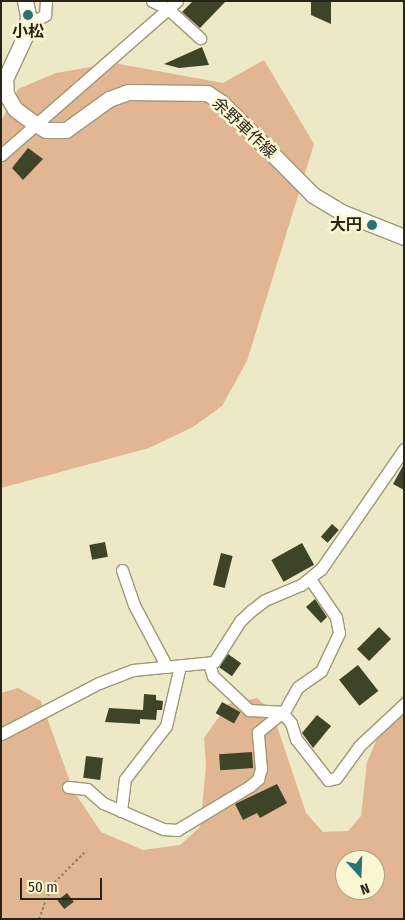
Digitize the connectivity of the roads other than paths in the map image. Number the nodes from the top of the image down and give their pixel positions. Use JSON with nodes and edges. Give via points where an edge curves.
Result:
{"nodes":[{"id":1,"x":25,"y":1,"type":"edge"},
{"id":2,"x":46,"y":1,"type":"edge"},
{"id":3,"x":152,"y":1,"type":"edge"},
{"id":4,"x":177,"y":1,"type":"edge"},
{"id":5,"x":167,"y":8,"type":"junction"},
{"id":6,"x":27,"y":25,"type":"junction"},
{"id":7,"x":200,"y":38,"type":"dead end"},
{"id":8,"x":35,"y":124,"type":"junction"},
{"id":9,"x":1,"y":155,"type":"edge"},
{"id":10,"x":404,"y":237,"type":"edge"},
{"id":11,"x":404,"y":450,"type":"edge"},
{"id":12,"x":122,"y":570,"type":"dead end"},
{"id":13,"x":310,"y":580,"type":"junction"},
{"id":14,"x":209,"y":664,"type":"junction"},
{"id":15,"x":180,"y":666,"type":"junction"},
{"id":16,"x":167,"y":667,"type":"junction"},
{"id":17,"x":404,"y":704,"type":"edge"},
{"id":18,"x":282,"y":712,"type":"junction"},
{"id":19,"x":1,"y":734,"type":"edge"},
{"id":20,"x":68,"y":787,"type":"dead end"},
{"id":21,"x":121,"y":811,"type":"junction"}],
"edges":[{"from":1,"to":6,"type":"main road","name":"余野車作線"},
{"from":2,"to":6,"type":"street","via":[[45,15]]},
{"from":3,"to":5,"type":"street"},
{"from":4,"to":5,"type":"street"},
{"from":5,"to":7,"type":"street"},
{"from":5,"to":8,"type":"street","via":[[98,74]]},
{"from":6,"to":8,"type":"main road","name":"余野車作線","via":[[5,79],[6,94],[15,109]]},
{"from":8,"to":9,"type":"street"},
{"from":8,"to":10,"type":"main road","name":"余野車作線","via":[[46,130],[66,130],[109,100],[128,92],[207,93],[222,103],[313,194],[340,212]]},
{"from":11,"to":13,"type":"street"},
{"from":12,"to":16,"type":"street","via":[[134,605]]},
{"from":13,"to":14,"type":"street","via":[[265,600],[252,610],[240,621],[214,662]]},
{"from":13,"to":18,"type":"street","via":[[336,617],[339,633],[327,664],[298,687]]},
{"from":14,"to":15,"type":"street"},
{"from":14,"to":18,"type":"street","via":[[213,676],[249,710]]},
{"from":15,"to":16,"type":"street"},
{"from":15,"to":21,"type":"street","via":[[166,726],[125,779]]},
{"from":16,"to":19,"type":"street","via":[[133,670],[99,683]]},
{"from":17,"to":18,"type":"street","via":[[359,746],[336,778],[328,780],[296,739],[291,723]]},
{"from":18,"to":21,"type":"street","via":[[258,732],[258,779],[186,826],[176,830],[164,829]]},
{"from":20,"to":21,"type":"street","via":[[87,788],[103,803]]}]}
